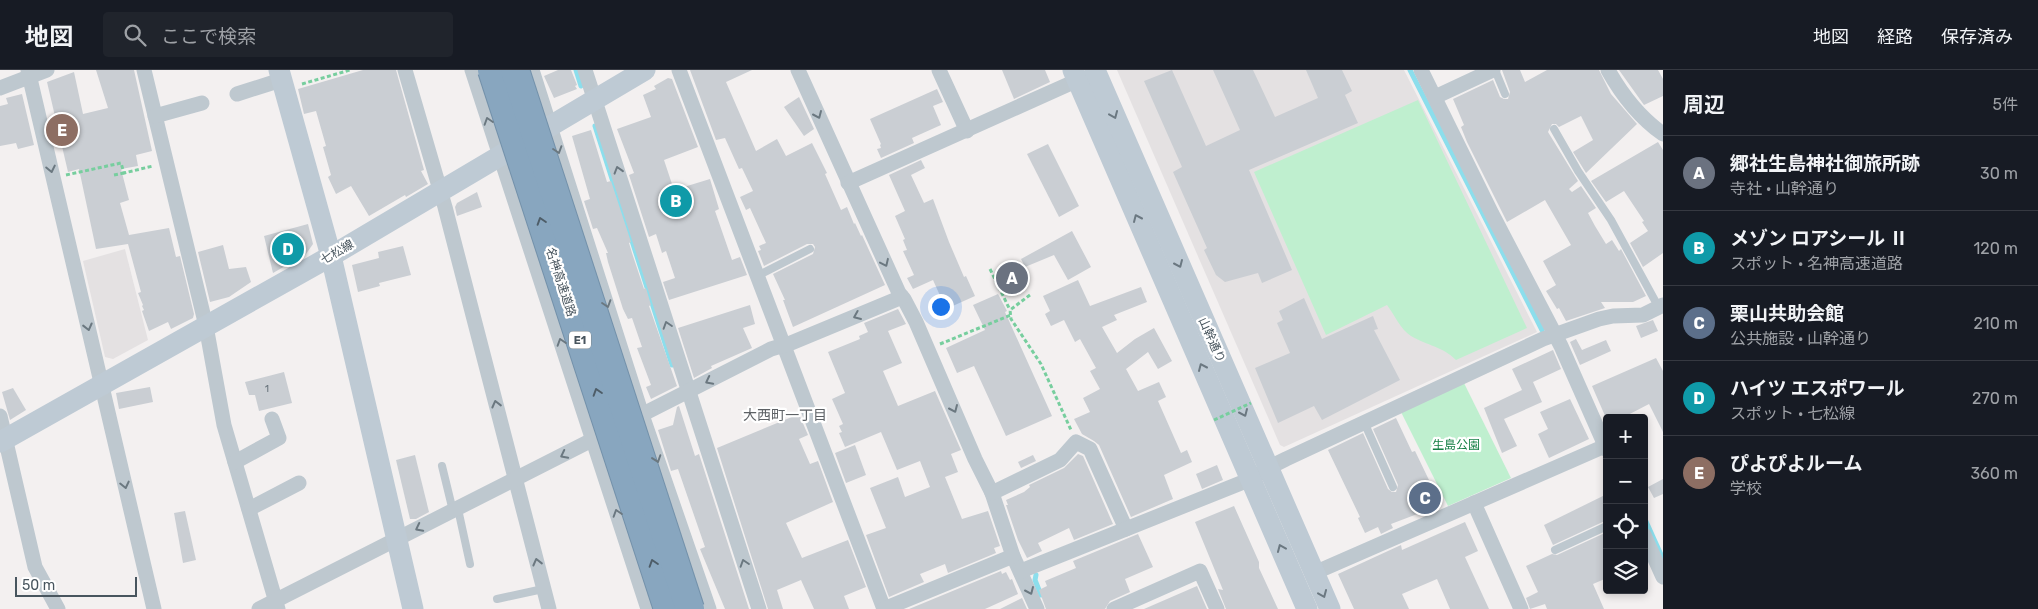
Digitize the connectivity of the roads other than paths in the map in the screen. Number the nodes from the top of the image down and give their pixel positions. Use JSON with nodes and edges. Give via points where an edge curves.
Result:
{"nodes":[{"id":1,"x":47,"y":70,"type":"edge"},
{"id":2,"x":144,"y":70,"type":"edge"},
{"id":3,"x":404,"y":70,"type":"edge"},
{"id":4,"x":472,"y":70,"type":"edge"},
{"id":5,"x":492,"y":70,"type":"edge"},
{"id":6,"x":515,"y":70,"type":"edge"},
{"id":7,"x":532,"y":70,"type":"edge"},
{"id":8,"x":585,"y":70,"type":"edge"},
{"id":9,"x":645,"y":70,"type":"edge"},
{"id":10,"x":678,"y":70,"type":"edge"},
{"id":11,"x":798,"y":70,"type":"edge"},
{"id":12,"x":939,"y":70,"type":"edge"},
{"id":13,"x":1421,"y":70,"type":"edge"},
{"id":14,"x":1494,"y":70,"type":"edge"},
{"id":15,"x":1608,"y":70,"type":"edge"},
{"id":16,"x":29,"y":73,"type":"edge"},
{"id":17,"x":1082,"y":73,"type":"edge"},
{"id":18,"x":281,"y":80,"type":"edge"},
{"id":19,"x":0,"y":88,"type":"edge"},
{"id":20,"x":237,"y":94,"type":"dead end"},
{"id":21,"x":1505,"y":94,"type":"dead end"},
{"id":22,"x":1435,"y":97,"type":"junction"},
{"id":23,"x":595,"y":100,"type":"junction"},
{"id":24,"x":202,"y":104,"type":"dead end"},
{"id":25,"x":155,"y":116,"type":"junction"},
{"id":26,"x":550,"y":125,"type":"junction"},
{"id":27,"x":1554,"y":129,"type":"dead end"},
{"id":28,"x":967,"y":130,"type":"junction"},
{"id":29,"x":1663,"y":134,"type":"edge"},
{"id":30,"x":500,"y":157,"type":"junction"},
{"id":31,"x":848,"y":182,"type":"junction"},
{"id":32,"x":440,"y":192,"type":"junction"},
{"id":33,"x":810,"y":249,"type":"dead end"},
{"id":34,"x":331,"y":256,"type":"junction"},
{"id":35,"x":757,"y":276,"type":"junction"},
{"id":36,"x":902,"y":297,"type":"junction"},
{"id":37,"x":1662,"y":309,"type":"edge"},
{"id":38,"x":206,"y":326,"type":"junction"},
{"id":39,"x":1556,"y":335,"type":"junction"},
{"id":40,"x":783,"y":346,"type":"junction"},
{"id":41,"x":102,"y":384,"type":"junction"},
{"id":42,"x":688,"y":392,"type":"junction"},
{"id":43,"x":642,"y":415,"type":"junction"},
{"id":44,"x":0,"y":416,"type":"edge"},
{"id":45,"x":272,"y":418,"type":"dead end"},
{"id":46,"x":1364,"y":422,"type":"junction"},
{"id":47,"x":593,"y":440,"type":"junction"},
{"id":48,"x":3,"y":441,"type":"edge"},
{"id":49,"x":1603,"y":441,"type":"edge"},
{"id":50,"x":1603,"y":449,"type":"edge"},
{"id":51,"x":234,"y":462,"type":"junction"},
{"id":52,"x":442,"y":466,"type":"dead end"},
{"id":53,"x":1260,"y":473,"type":"junction"},
{"id":54,"x":515,"y":479,"type":"junction"},
{"id":55,"x":299,"y":483,"type":"dead end"},
{"id":56,"x":1393,"y":487,"type":"dead end"},
{"id":57,"x":992,"y":493,"type":"junction"},
{"id":58,"x":1474,"y":503,"type":"junction"},
{"id":59,"x":249,"y":509,"type":"junction"},
{"id":60,"x":456,"y":510,"type":"junction"},
{"id":61,"x":1603,"y":528,"type":"edge"},
{"id":62,"x":1126,"y":529,"type":"junction"},
{"id":63,"x":397,"y":539,"type":"junction"},
{"id":64,"x":1657,"y":546,"type":"edge"},
{"id":65,"x":1554,"y":550,"type":"dead end"},
{"id":66,"x":1013,"y":556,"type":"junction"},
{"id":67,"x":470,"y":564,"type":"dead end"},
{"id":68,"x":1021,"y":571,"type":"junction"},
{"id":69,"x":1314,"y":572,"type":"junction"},
{"id":70,"x":1663,"y":577,"type":"edge"},
{"id":71,"x":543,"y":589,"type":"junction"},
{"id":72,"x":497,"y":599,"type":"dead end"},
{"id":73,"x":277,"y":604,"type":"edge"},
{"id":74,"x":1124,"y":607,"type":"edge"},
{"id":75,"x":58,"y":609,"type":"edge"},
{"id":76,"x":154,"y":609,"type":"edge"},
{"id":77,"x":259,"y":609,"type":"edge"},
{"id":78,"x":413,"y":609,"type":"edge"},
{"id":79,"x":549,"y":609,"type":"edge"},
{"id":80,"x":648,"y":609,"type":"edge"},
{"id":81,"x":668,"y":609,"type":"edge"},
{"id":82,"x":690,"y":609,"type":"edge"},
{"id":83,"x":709,"y":609,"type":"edge"},
{"id":84,"x":759,"y":609,"type":"edge"},
{"id":85,"x":884,"y":609,"type":"edge"},
{"id":86,"x":1038,"y":609,"type":"edge"},
{"id":87,"x":1217,"y":609,"type":"edge"},
{"id":88,"x":1307,"y":609,"type":"edge"},
{"id":89,"x":1330,"y":609,"type":"edge"},
{"id":90,"x":1521,"y":609,"type":"edge"}],
"edges":[{"from":1,"to":16,"type":"street"},
{"from":2,"to":25,"type":"street"},
{"from":3,"to":32,"type":"street"},
{"from":30,"to":4,"type":"street","one_way":true},
{"from":81,"to":5,"type":"highway","name":"名神高速道路","number":"E1","one_way":true,"bridge":true},
{"from":6,"to":82,"type":"highway","name":"名神高速道路","number":"E1","bridge":true},
{"from":7,"to":26,"type":"street"},
{"from":8,"to":23,"type":"street"},
{"from":9,"to":23,"type":"street","name":"七松線"},
{"from":10,"to":35,"type":"street"},
{"from":11,"to":31,"type":"street","one_way":true},
{"from":12,"to":28,"type":"street"},
{"from":13,"to":22,"type":"street"},
{"from":14,"to":21,"type":"lane"},
{"from":14,"to":22,"type":"street"},
{"from":15,"to":29,"type":"street","via":[[1635,110]]},
{"from":16,"to":19,"type":"street"},
{"from":16,"to":41,"type":"street","one_way":true},
{"from":17,"to":28,"type":"street"},
{"from":17,"to":53,"type":"street","name":"山幹通り"},
{"from":18,"to":20,"type":"street"},
{"from":18,"to":34,"type":"street"},
{"from":22,"to":39,"type":"street"},
{"from":23,"to":26,"type":"street","name":"七松線"},
{"from":42,"to":23,"type":"street","one_way":true},
{"from":24,"to":25,"type":"street"},
{"from":25,"to":38,"type":"street"},
{"from":26,"to":30,"type":"street","name":"七松線"},
{"from":26,"to":43,"type":"street","one_way":true},
{"from":27,"to":37,"type":"lane","via":[[1612,220]]},
{"from":28,"to":31,"type":"street"},
{"from":30,"to":32,"type":"street","name":"七松線"},
{"from":47,"to":30,"type":"street","one_way":true},
{"from":31,"to":36,"type":"street","one_way":true},
{"from":32,"to":34,"type":"street","name":"七松線"},
{"from":54,"to":32,"type":"street","one_way":true},
{"from":33,"to":35,"type":"lane"},
{"from":34,"to":38,"type":"street","name":"七松線"},
{"from":34,"to":63,"type":"street"},
{"from":35,"to":40,"type":"street"},
{"from":36,"to":40,"type":"street","one_way":true},
{"from":36,"to":57,"type":"street","one_way":true},
{"from":37,"to":39,"type":"street","via":[[1643,315],[1599,319]]},
{"from":38,"to":41,"type":"street","name":"七松線"},
{"from":38,"to":51,"type":"street","via":[[220,408]]},
{"from":39,"to":46,"type":"street"},
{"from":39,"to":49,"type":"street"},
{"from":40,"to":42,"type":"street","one_way":true,"via":[[771,349]]},
{"from":40,"to":85,"type":"street"},
{"from":41,"to":48,"type":"street","name":"七松線"},
{"from":41,"to":76,"type":"street","one_way":true},
{"from":42,"to":43,"type":"street"},
{"from":84,"to":42,"type":"street","one_way":true},
{"from":43,"to":47,"type":"street"},
{"from":43,"to":83,"type":"street","one_way":true},
{"from":44,"to":48,"type":"street"},
{"from":45,"to":51,"type":"street","via":[[279,438]]},
{"from":46,"to":53,"type":"street"},
{"from":46,"to":56,"type":"lane"},
{"from":47,"to":54,"type":"street","one_way":true},
{"from":80,"to":47,"type":"street","one_way":true},
{"from":48,"to":75,"type":"street","via":[[35,567]]},
{"from":50,"to":58,"type":"street"},
{"from":51,"to":59,"type":"street"},
{"from":52,"to":60,"type":"lane"},
{"from":53,"to":62,"type":"street"},
{"from":53,"to":69,"type":"street","name":"山幹通り"},
{"from":88,"to":53,"type":"street","name":"山幹通り","one_way":true},
{"from":54,"to":60,"type":"street"},
{"from":71,"to":54,"type":"street","one_way":true},
{"from":55,"to":59,"type":"street"},
{"from":57,"to":62,"type":"street","via":[[1060,460],[1076,442],[1090,449]]},
{"from":57,"to":66,"type":"street"},
{"from":58,"to":69,"type":"street"},
{"from":58,"to":90,"type":"street"},
{"from":59,"to":73,"type":"street"},
{"from":60,"to":63,"type":"street","one_way":true},
{"from":60,"to":67,"type":"lane"},
{"from":61,"to":65,"type":"lane"},
{"from":62,"to":68,"type":"street"},
{"from":63,"to":73,"type":"street"},
{"from":63,"to":78,"type":"street"},
{"from":64,"to":70,"type":"street"},
{"from":66,"to":68,"type":"street"},
{"from":66,"to":85,"type":"street"},
{"from":68,"to":86,"type":"street","one_way":true},
{"from":69,"to":89,"type":"street","name":"山幹通り","one_way":true},
{"from":71,"to":72,"type":"lane"},
{"from":71,"to":79,"type":"street"},
{"from":73,"to":77,"type":"street"},
{"from":74,"to":87,"type":"street","via":[[1200,571]]}]}
